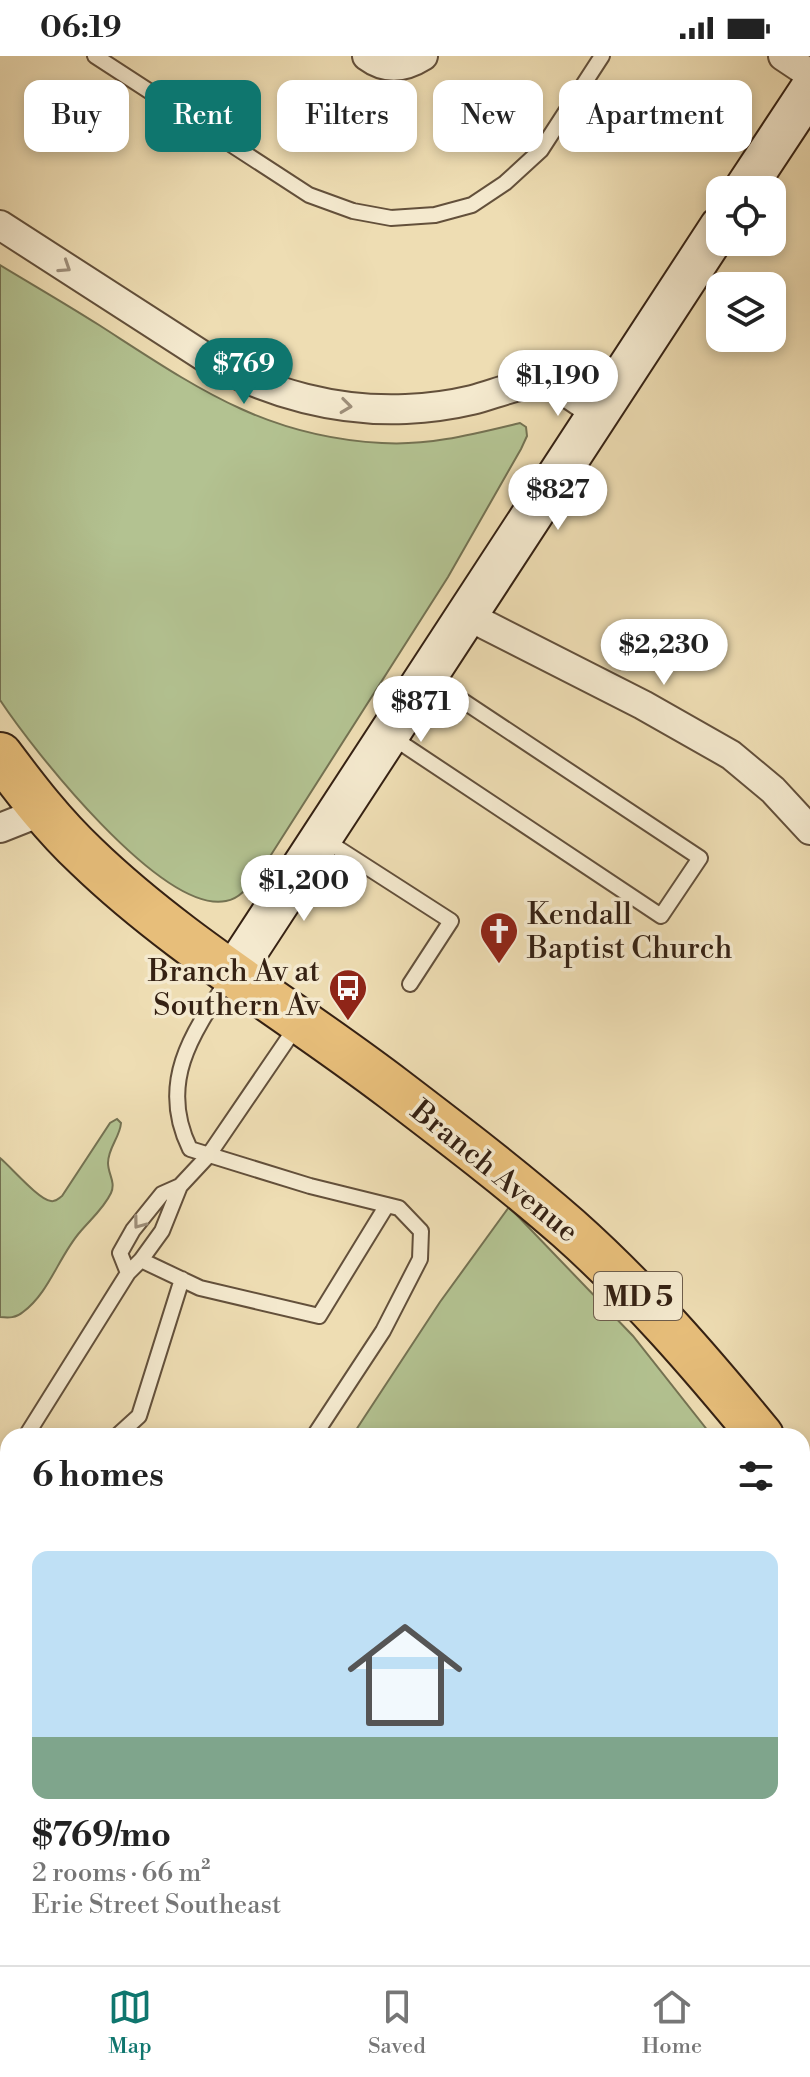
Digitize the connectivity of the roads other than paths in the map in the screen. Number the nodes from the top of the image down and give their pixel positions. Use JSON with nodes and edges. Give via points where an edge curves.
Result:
{"nodes":[{"id":1,"x":95,"y":56,"type":"edge"},
{"id":2,"x":367,"y":56,"type":"edge"},
{"id":3,"x":423,"y":56,"type":"edge"},
{"id":4,"x":602,"y":56,"type":"edge"},
{"id":5,"x":783,"y":56,"type":"edge"},
{"id":6,"x":810,"y":74,"type":"edge"},
{"id":7,"x":810,"y":90,"type":"edge"},
{"id":8,"x":753,"y":176,"type":"edge"},
{"id":9,"x":0,"y":225,"type":"edge"},
{"id":10,"x":706,"y":248,"type":"edge"},
{"id":11,"x":597,"y":413,"type":"junction"},
{"id":12,"x":466,"y":615,"type":"junction"},
{"id":13,"x":426,"y":676,"type":"junction"},
{"id":14,"x":388,"y":735,"type":"junction"},
{"id":15,"x":0,"y":755,"type":"edge"},
{"id":16,"x":43,"y":811,"type":"junction"},
{"id":17,"x":0,"y":828,"type":"edge"},
{"id":18,"x":810,"y":830,"type":"edge"},
{"id":19,"x":321,"y":838,"type":"junction"},
{"id":20,"x":233,"y":973,"type":"junction"},
{"id":21,"x":410,"y":984,"type":"dead end"},
{"id":22,"x":300,"y":1021,"type":"junction"},
{"id":23,"x":208,"y":1156,"type":"junction"},
{"id":24,"x":180,"y":1186,"type":"junction"},
{"id":25,"x":387,"y":1205,"type":"junction"},
{"id":26,"x":141,"y":1260,"type":"junction"},
{"id":27,"x":128,"y":1273,"type":"junction"},
{"id":28,"x":182,"y":1279,"type":"junction"},
{"id":29,"x":31,"y":1428,"type":"edge"},
{"id":30,"x":126,"y":1428,"type":"edge"},
{"id":31,"x":319,"y":1428,"type":"edge"},
{"id":32,"x":754,"y":1428,"type":"edge"}],
"edges":[{"from":1,"to":4,"type":"lane","via":[[309,195],[391,218],[435,215],[472,205],[505,183],[541,150]]},
{"from":2,"to":3,"type":"street","via":[[396,67]]},
{"from":5,"to":6,"type":"street"},
{"from":7,"to":8,"type":"main road"},
{"from":9,"to":11,"type":"street","one_way":true,"via":[[203,357],[280,392],[349,406],[404,409],[472,400],[535,383],[555,387]]},
{"from":10,"to":11,"type":"main road"},
{"from":11,"to":12,"type":"main road"},
{"from":12,"to":13,"type":"main road"},
{"from":12,"to":18,"type":"street","via":[[731,755]]},
{"from":13,"to":14,"type":"main road"},
{"from":13,"to":14,"type":"lane","via":[[700,858],[661,916]]},
{"from":14,"to":19,"type":"main road"},
{"from":15,"to":16,"type":"highway","name":"Branch Avenue"},
{"from":16,"to":17,"type":"street"},
{"from":16,"to":20,"type":"highway","name":"Branch Avenue","via":[[143,907]]},
{"from":19,"to":20,"type":"main road"},
{"from":19,"to":21,"type":"lane","via":[[451,921]]},
{"from":20,"to":22,"type":"highway","name":"Branch Avenue","number":"MD 5"},
{"from":20,"to":23,"type":"lane","via":[[179,1066],[176,1089],[184,1136],[190,1149]]},
{"from":22,"to":23,"type":"lane"},
{"from":22,"to":32,"type":"highway","name":"Branch Avenue","number":"MD 5","via":[[488,1161],[570,1230],[659,1318]]},
{"from":23,"to":24,"type":"lane"},
{"from":23,"to":25,"type":"lane"},
{"from":24,"to":26,"type":"lane","via":[[162,1231]]},
{"from":24,"to":27,"type":"lane","one_way":true,"via":[[162,1194],[133,1230],[120,1253]]},
{"from":25,"to":28,"type":"lane","via":[[319,1316]]},
{"from":25,"to":31,"type":"lane","via":[[399,1208],[421,1231],[420,1259],[383,1331]]},
{"from":26,"to":27,"type":"lane"},
{"from":26,"to":28,"type":"lane"},
{"from":27,"to":29,"type":"lane"},
{"from":28,"to":30,"type":"lane","via":[[139,1416]]}]}
